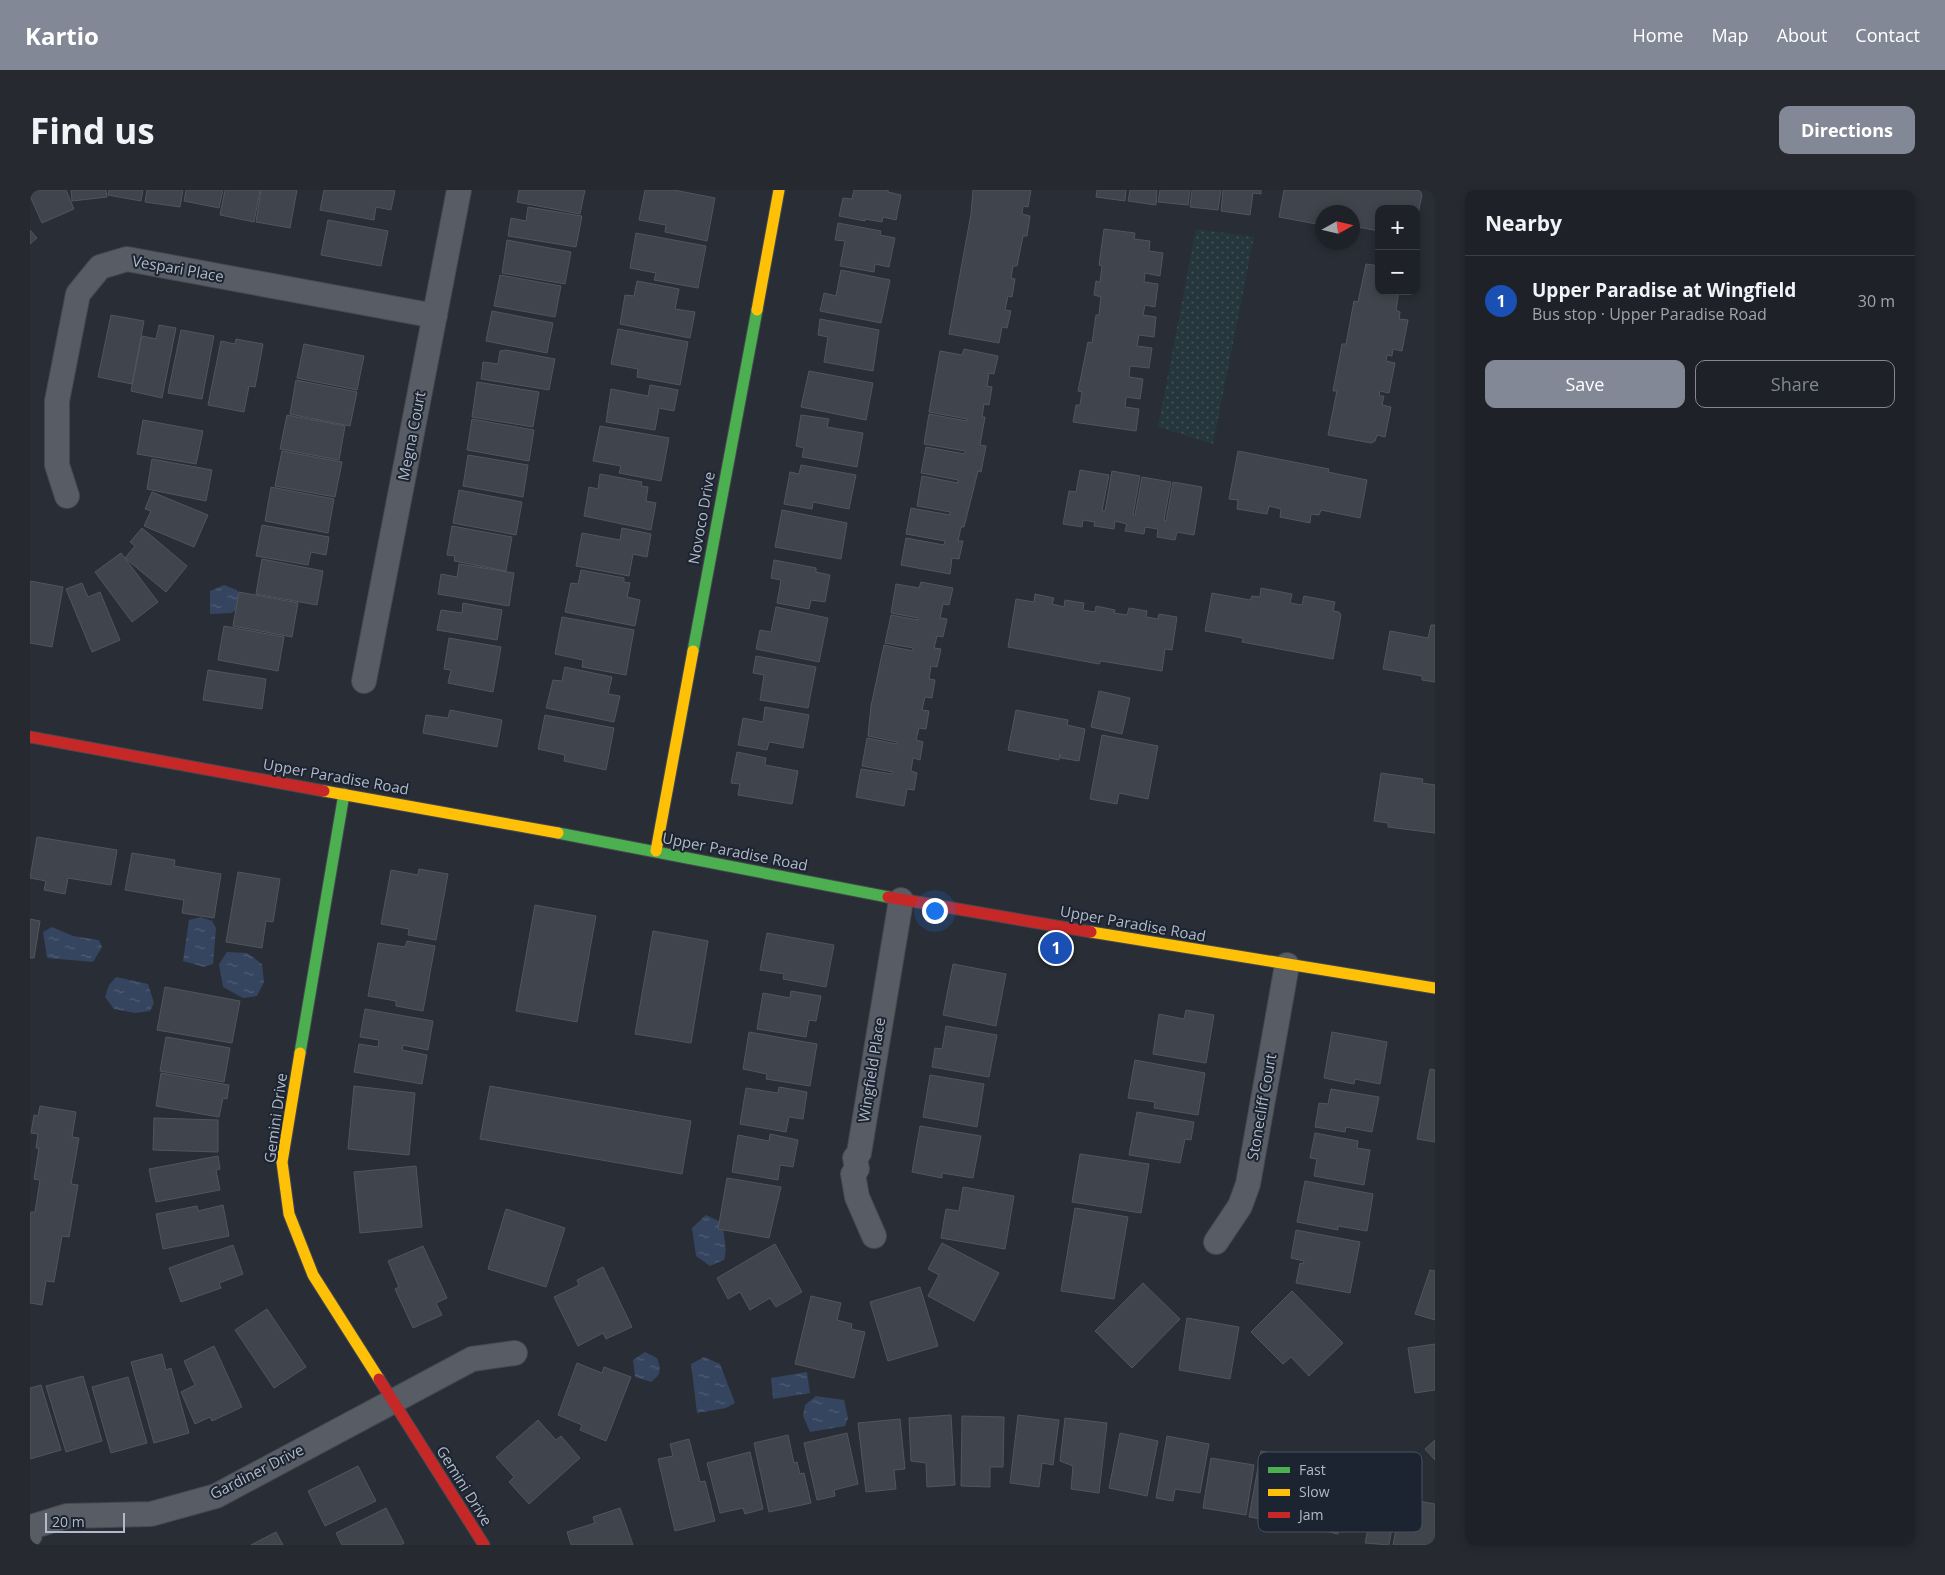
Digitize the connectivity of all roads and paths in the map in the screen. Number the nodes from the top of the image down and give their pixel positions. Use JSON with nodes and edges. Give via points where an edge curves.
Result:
{"nodes":[{"id":1,"x":459,"y":190,"type":"edge"},
{"id":2,"x":779,"y":190,"type":"edge"},
{"id":3,"x":435,"y":316,"type":"junction"},
{"id":4,"x":67,"y":496,"type":"dead end"},
{"id":5,"x":364,"y":682,"type":"dead end"},
{"id":6,"x":30,"y":737,"type":"edge"},
{"id":7,"x":344,"y":794,"type":"junction"},
{"id":8,"x":656,"y":852,"type":"junction"},
{"id":9,"x":900,"y":900,"type":"junction"},
{"id":10,"x":1287,"y":966,"type":"junction"},
{"id":11,"x":1435,"y":988,"type":"edge"},
{"id":12,"x":874,"y":1236,"type":"dead end"},
{"id":13,"x":1216,"y":1242,"type":"dead end"},
{"id":14,"x":515,"y":1354,"type":"dead end"},
{"id":15,"x":393,"y":1401,"type":"junction"},
{"id":16,"x":30,"y":1535,"type":"edge"},
{"id":17,"x":484,"y":1545,"type":"edge"}],
"edges":[{"from":1,"to":3,"type":"street","name":"Megna Court"},
{"from":2,"to":8,"type":"street","name":"Novoco Drive"},
{"from":3,"to":4,"type":"street","name":"Vespari Place","via":[[127,259],[100,267],[78,294],[57,400],[57,465]]},
{"from":3,"to":5,"type":"street","name":"Megna Court"},
{"from":6,"to":7,"type":"street","name":"Upper Paradise Road"},
{"from":7,"to":8,"type":"street","name":"Upper Paradise Road"},
{"from":7,"to":15,"type":"street","name":"Gemini Drive","via":[[282,1162],[289,1214],[312,1275]]},
{"from":8,"to":9,"type":"street","name":"Upper Paradise Road"},
{"from":9,"to":10,"type":"street","name":"Upper Paradise Road"},
{"from":9,"to":12,"type":"street","name":"Wingfield Place","via":[[856,1158],[857,1169],[853,1174],[857,1197]]},
{"from":10,"to":11,"type":"street","name":"Upper Paradise Road"},
{"from":10,"to":13,"type":"street","name":"Stonecliff Court","via":[[1248,1184],[1240,1206]]},
{"from":14,"to":15,"type":"street","via":[[472,1359]]},
{"from":15,"to":16,"type":"street","name":"Gardiner Drive","via":[[216,1496],[151,1514],[67,1516],[31,1527]]},
{"from":15,"to":17,"type":"street","name":"Gemini Drive"}]}
